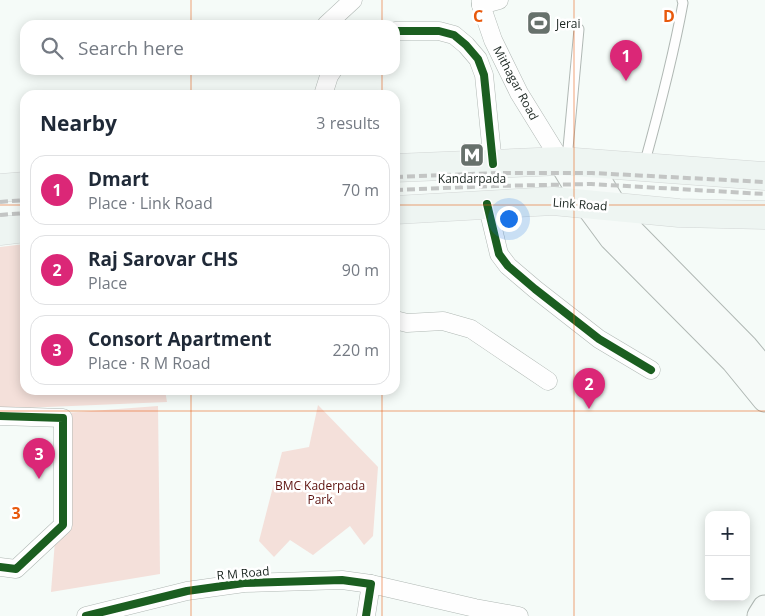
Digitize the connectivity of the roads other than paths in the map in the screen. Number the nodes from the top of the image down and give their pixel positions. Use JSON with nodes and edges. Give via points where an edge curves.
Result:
{"nodes":[{"id":1,"x":353,"y":0,"type":"edge"},
{"id":2,"x":499,"y":0,"type":"edge"},
{"id":3,"x":682,"y":0,"type":"edge"},
{"id":4,"x":481,"y":2,"type":"edge"},
{"id":5,"x":331,"y":20,"type":"edge"},
{"id":6,"x":579,"y":29,"type":"dead end"},
{"id":7,"x":400,"y":31,"type":"edge"},
{"id":8,"x":330,"y":75,"type":"edge"},
{"id":9,"x":325,"y":90,"type":"edge"},
{"id":10,"x":572,"y":162,"type":"junction"},
{"id":11,"x":492,"y":164,"type":"junction"},
{"id":12,"x":400,"y":168,"type":"edge"},
{"id":13,"x":643,"y":168,"type":"junction"},
{"id":14,"x":765,"y":176,"type":"edge"},
{"id":15,"x":20,"y":186,"type":"edge"},
{"id":16,"x":0,"y":188,"type":"edge"},
{"id":17,"x":486,"y":204,"type":"junction"},
{"id":18,"x":587,"y":204,"type":"junction"},
{"id":19,"x":614,"y":206,"type":"junction"},
{"id":20,"x":400,"y":210,"type":"edge"},
{"id":21,"x":765,"y":215,"type":"edge"},
{"id":22,"x":20,"y":229,"type":"edge"},
{"id":23,"x":0,"y":231,"type":"edge"},
{"id":24,"x":400,"y":321,"type":"edge"},
{"id":25,"x":651,"y":370,"type":"dead end"},
{"id":26,"x":765,"y":371,"type":"edge"},
{"id":27,"x":548,"y":381,"type":"dead end"},
{"id":28,"x":765,"y":399,"type":"edge"},
{"id":29,"x":0,"y":416,"type":"edge"},
{"id":30,"x":0,"y":567,"type":"edge"},
{"id":31,"x":372,"y":584,"type":"junction"},
{"id":32,"x":765,"y":608,"type":"edge"},
{"id":33,"x":474,"y":612,"type":"edge"},
{"id":34,"x":86,"y":616,"type":"edge"},
{"id":35,"x":366,"y":616,"type":"edge"},
{"id":36,"x":519,"y":616,"type":"edge"},
{"id":37,"x":760,"y":616,"type":"edge"}],
"edges":[{"from":1,"to":5,"type":"street"},
{"from":2,"to":4,"type":"street"},
{"from":3,"to":13,"type":"lane","via":[[664,92]]},
{"from":4,"to":10,"type":"street","name":"Mithagar Road","via":[[493,40],[519,93]]},
{"from":6,"to":10,"type":"lane"},
{"from":7,"to":11,"type":"street","via":[[439,31],[454,35],[478,59],[484,75]]},
{"from":8,"to":9,"type":"street"},
{"from":10,"to":11,"type":"main road"},
{"from":10,"to":13,"type":"main road"},
{"from":10,"to":18,"type":"main road"},
{"from":10,"to":19,"type":"main road"},
{"from":11,"to":12,"type":"main road"},
{"from":13,"to":14,"type":"main road"},
{"from":15,"to":16,"type":"main road"},
{"from":17,"to":18,"type":"main road","name":"Link Road","via":[[553,201]]},
{"from":17,"to":20,"type":"main road","name":"Link Road"},
{"from":17,"to":25,"type":"street","via":[[499,254],[508,266],[599,339]]},
{"from":18,"to":19,"type":"main road","name":"Link Road"},
{"from":18,"to":28,"type":"main road","via":[[612,238],[734,361]]},
{"from":19,"to":21,"type":"main road","name":"Link Road","via":[[679,213]]},
{"from":19,"to":26,"type":"main road","via":[[626,226],[746,347]]},
{"from":22,"to":23,"type":"main road"},
{"from":24,"to":27,"type":"street","via":[[443,322],[471,329]]},
{"from":29,"to":30,"type":"street","via":[[63,418],[63,526],[16,569]]},
{"from":31,"to":33,"type":"street","name":"R M Road"},
{"from":31,"to":34,"type":"street","name":"R M Road","via":[[342,580],[244,583],[187,591]]},
{"from":31,"to":35,"type":"street"},
{"from":32,"to":37,"type":"main road"},
{"from":33,"to":36,"type":"street","name":"R M Road"}]}
